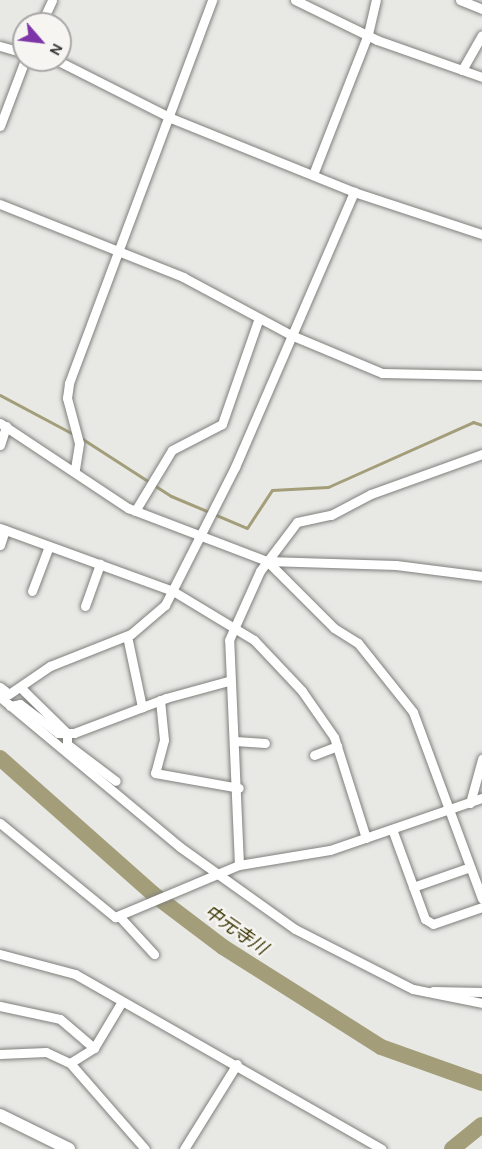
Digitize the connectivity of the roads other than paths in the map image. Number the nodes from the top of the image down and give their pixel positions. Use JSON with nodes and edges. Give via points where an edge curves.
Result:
{"nodes":[{"id":1,"x":212,"y":0,"type":"edge"},
{"id":2,"x":295,"y":0,"type":"edge"},
{"id":3,"x":376,"y":0,"type":"edge"},
{"id":4,"x":460,"y":0,"type":"edge"},
{"id":5,"x":482,"y":9,"type":"edge"},
{"id":6,"x":368,"y":34,"type":"junction"},
{"id":7,"x":482,"y":36,"type":"edge"},
{"id":8,"x":72,"y":68,"type":"edge"},
{"id":9,"x":462,"y":70,"type":"junction"},
{"id":10,"x":20,"y":72,"type":"edge"},
{"id":11,"x":482,"y":77,"type":"edge"},
{"id":12,"x":171,"y":118,"type":"junction"},
{"id":13,"x":0,"y":126,"type":"edge"},
{"id":14,"x":315,"y":172,"type":"junction"},
{"id":15,"x":354,"y":192,"type":"junction"},
{"id":16,"x":0,"y":204,"type":"edge"},
{"id":17,"x":482,"y":234,"type":"edge"},
{"id":18,"x":114,"y":252,"type":"junction"},
{"id":19,"x":259,"y":318,"type":"junction"},
{"id":20,"x":291,"y":335,"type":"junction"},
{"id":21,"x":482,"y":375,"type":"edge"},
{"id":22,"x":3,"y":424,"type":"edge"},
{"id":23,"x":0,"y":445,"type":"edge"},
{"id":24,"x":482,"y":454,"type":"edge"},
{"id":25,"x":75,"y":469,"type":"junction"},
{"id":26,"x":135,"y":511,"type":"junction"},
{"id":27,"x":3,"y":529,"type":"edge"},
{"id":28,"x":197,"y":538,"type":"junction"},
{"id":29,"x":0,"y":545,"type":"edge"},
{"id":30,"x":49,"y":546,"type":"junction"},
{"id":31,"x":267,"y":561,"type":"junction"},
{"id":32,"x":100,"y":564,"type":"junction"},
{"id":33,"x":482,"y":576,"type":"edge"},
{"id":34,"x":32,"y":591,"type":"dead end"},
{"id":35,"x":173,"y":591,"type":"junction"},
{"id":36,"x":85,"y":606,"type":"dead end"},
{"id":37,"x":232,"y":626,"type":"junction"},
{"id":38,"x":127,"y":636,"type":"junction"},
{"id":39,"x":228,"y":681,"type":"junction"},
{"id":40,"x":0,"y":687,"type":"edge"},
{"id":41,"x":20,"y":687,"type":"junction"},
{"id":42,"x":0,"y":697,"type":"edge"},
{"id":43,"x":160,"y":700,"type":"junction"},
{"id":44,"x":10,"y":706,"type":"junction"},
{"id":45,"x":142,"y":707,"type":"junction"},
{"id":46,"x":67,"y":733,"type":"junction"},
{"id":47,"x":235,"y":741,"type":"junction"},
{"id":48,"x":264,"y":742,"type":"dead end"},
{"id":49,"x":337,"y":746,"type":"junction"},
{"id":50,"x":314,"y":755,"type":"dead end"},
{"id":51,"x":482,"y":759,"type":"edge"},
{"id":52,"x":116,"y":781,"type":"dead end"},
{"id":53,"x":239,"y":788,"type":"junction"},
{"id":54,"x":482,"y":798,"type":"edge"},
{"id":55,"x":471,"y":802,"type":"junction"},
{"id":56,"x":449,"y":809,"type":"junction"},
{"id":57,"x":0,"y":823,"type":"edge"},
{"id":58,"x":392,"y":829,"type":"junction"},
{"id":59,"x":366,"y":838,"type":"junction"},
{"id":60,"x":239,"y":865,"type":"junction"},
{"id":61,"x":470,"y":867,"type":"junction"},
{"id":62,"x":214,"y":876,"type":"junction"},
{"id":63,"x":413,"y":886,"type":"junction"},
{"id":64,"x":482,"y":899,"type":"edge"},
{"id":65,"x":482,"y":907,"type":"edge"},
{"id":66,"x":123,"y":915,"type":"junction"},
{"id":67,"x":0,"y":954,"type":"edge"},
{"id":68,"x":153,"y":954,"type":"dead end"},
{"id":69,"x":482,"y":992,"type":"edge"},
{"id":70,"x":428,"y":993,"type":"junction"},
{"id":71,"x":120,"y":1003,"type":"junction"},
{"id":72,"x":482,"y":1003,"type":"edge"},
{"id":73,"x":0,"y":1006,"type":"edge"},
{"id":74,"x":94,"y":1048,"type":"junction"},
{"id":75,"x":0,"y":1054,"type":"edge"},
{"id":76,"x":70,"y":1063,"type":"junction"},
{"id":77,"x":237,"y":1064,"type":"junction"},
{"id":78,"x":0,"y":1115,"type":"edge"},
{"id":79,"x":69,"y":1149,"type":"edge"},
{"id":80,"x":145,"y":1149,"type":"edge"},
{"id":81,"x":184,"y":1149,"type":"edge"},
{"id":82,"x":382,"y":1149,"type":"edge"}],
"edges":[{"from":1,"to":12,"type":"street"},
{"from":2,"to":6,"type":"street"},
{"from":3,"to":6,"type":"street"},
{"from":4,"to":5,"type":"street"},
{"from":6,"to":9,"type":"street"},
{"from":6,"to":14,"type":"street"},
{"from":7,"to":9,"type":"street"},
{"from":8,"to":12,"type":"street"},
{"from":9,"to":11,"type":"street"},
{"from":10,"to":13,"type":"street"},
{"from":12,"to":14,"type":"street"},
{"from":12,"to":18,"type":"street"},
{"from":14,"to":15,"type":"street"},
{"from":15,"to":17,"type":"street"},
{"from":15,"to":20,"type":"street"},
{"from":16,"to":18,"type":"street"},
{"from":18,"to":19,"type":"street","via":[[183,277]]},
{"from":18,"to":25,"type":"street","via":[[69,383],[67,398],[79,443]]},
{"from":19,"to":20,"type":"street"},
{"from":19,"to":26,"type":"street","via":[[222,424],[172,450]]},
{"from":20,"to":21,"type":"street","via":[[390,375]]},
{"from":20,"to":28,"type":"street"},
{"from":22,"to":23,"type":"street"},
{"from":22,"to":25,"type":"street"},
{"from":24,"to":31,"type":"street","via":[[371,494],[332,515],[297,522]]},
{"from":25,"to":26,"type":"street"},
{"from":26,"to":28,"type":"street"},
{"from":27,"to":29,"type":"street"},
{"from":27,"to":30,"type":"street"},
{"from":28,"to":31,"type":"street"},
{"from":28,"to":35,"type":"street"},
{"from":30,"to":32,"type":"street"},
{"from":30,"to":34,"type":"street"},
{"from":31,"to":33,"type":"street","via":[[396,565]]},
{"from":31,"to":37,"type":"street"},
{"from":31,"to":56,"type":"street","via":[[334,628],[358,643],[413,712]]},
{"from":32,"to":35,"type":"street"},
{"from":32,"to":36,"type":"street"},
{"from":35,"to":37,"type":"street"},
{"from":35,"to":38,"type":"street","via":[[152,620]]},
{"from":37,"to":39,"type":"street"},
{"from":37,"to":49,"type":"street","via":[[277,661]]},
{"from":38,"to":41,"type":"street","via":[[50,666]]},
{"from":38,"to":45,"type":"street"},
{"from":39,"to":43,"type":"street"},
{"from":39,"to":47,"type":"street"},
{"from":40,"to":41,"type":"street","via":[[9,694]]},
{"from":41,"to":46,"type":"street"},
{"from":42,"to":44,"type":"street"},
{"from":43,"to":45,"type":"street"},
{"from":43,"to":53,"type":"street","via":[[164,740],[155,773]]},
{"from":44,"to":46,"type":"street","via":[[21,704],[58,733]]},
{"from":44,"to":62,"type":"street"},
{"from":45,"to":46,"type":"street"},
{"from":46,"to":52,"type":"street","via":[[67,744]]},
{"from":47,"to":48,"type":"street"},
{"from":47,"to":53,"type":"street"},
{"from":49,"to":50,"type":"street"},
{"from":49,"to":59,"type":"street"},
{"from":51,"to":55,"type":"street"},
{"from":53,"to":60,"type":"street"},
{"from":54,"to":55,"type":"street"},
{"from":55,"to":56,"type":"street"},
{"from":56,"to":58,"type":"street"},
{"from":56,"to":61,"type":"street"},
{"from":57,"to":66,"type":"street","via":[[106,912]]},
{"from":58,"to":59,"type":"street"},
{"from":58,"to":63,"type":"street"},
{"from":59,"to":60,"type":"street"},
{"from":60,"to":62,"type":"street"},
{"from":61,"to":63,"type":"street"},
{"from":61,"to":64,"type":"street"},
{"from":62,"to":66,"type":"street"},
{"from":62,"to":70,"type":"street","via":[[295,929]]},
{"from":63,"to":65,"type":"street","via":[[425,920],[433,924]]},
{"from":66,"to":68,"type":"street"},
{"from":67,"to":71,"type":"street","via":[[75,974]]},
{"from":69,"to":70,"type":"street"},
{"from":70,"to":72,"type":"street"},
{"from":71,"to":74,"type":"street"},
{"from":71,"to":77,"type":"street"},
{"from":73,"to":74,"type":"street","via":[[60,1019]]},
{"from":74,"to":76,"type":"street"},
{"from":75,"to":76,"type":"street","via":[[45,1052]]},
{"from":76,"to":80,"type":"street"},
{"from":77,"to":81,"type":"street"},
{"from":77,"to":82,"type":"street"},
{"from":78,"to":79,"type":"main road"}]}
